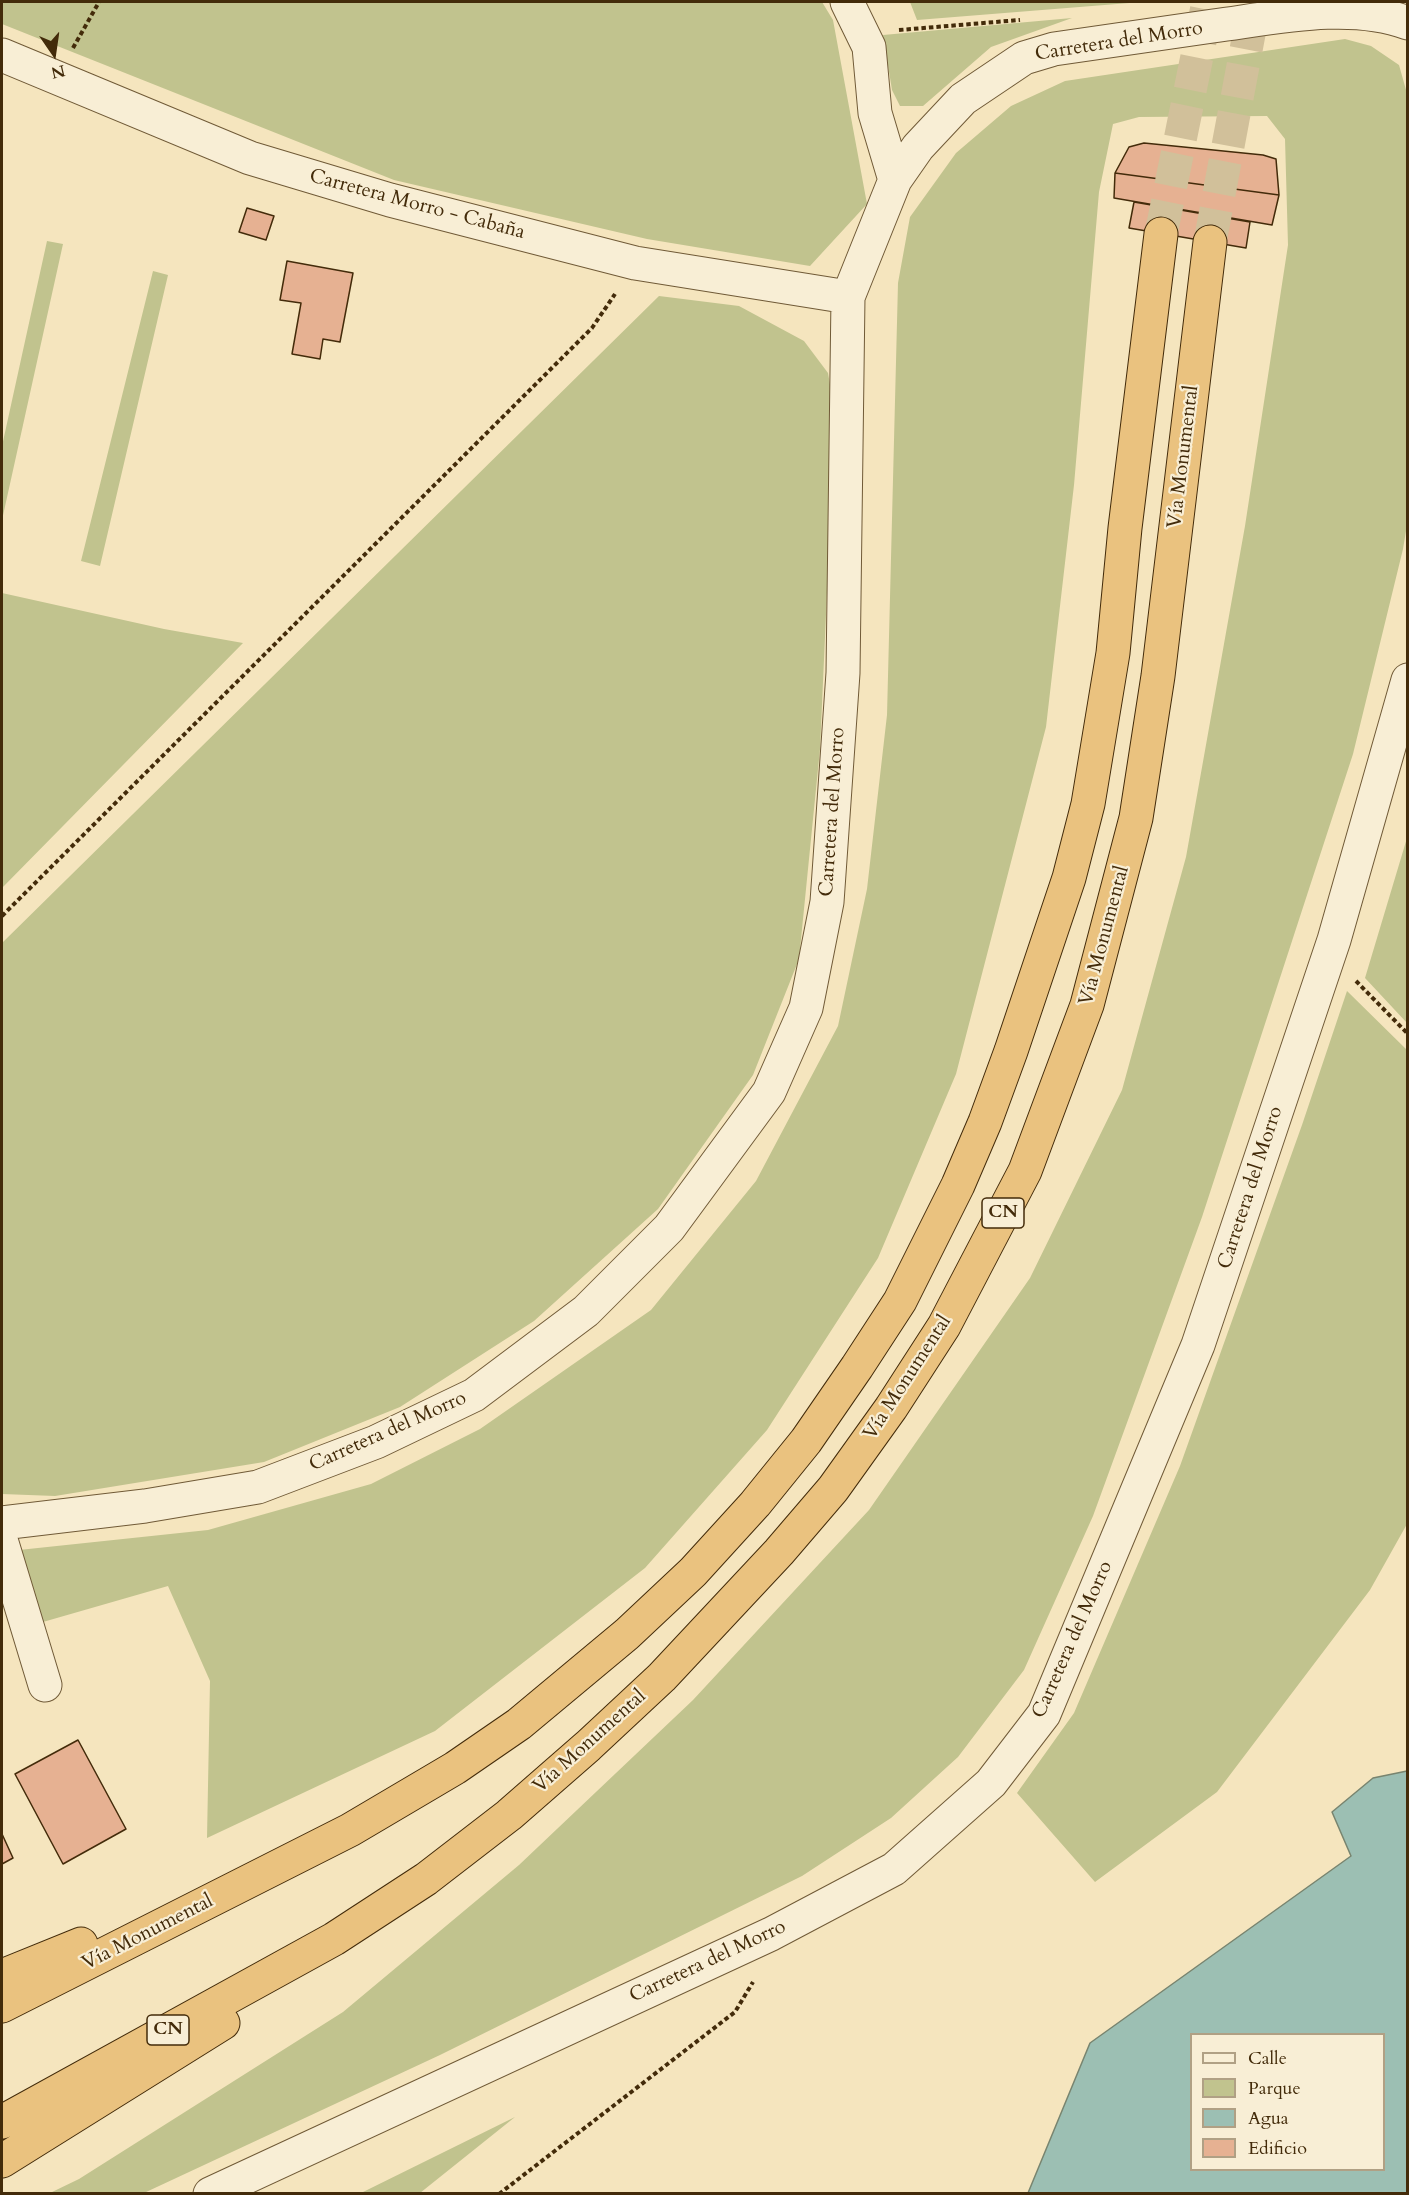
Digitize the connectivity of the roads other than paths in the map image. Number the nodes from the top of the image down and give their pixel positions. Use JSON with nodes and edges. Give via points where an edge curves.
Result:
{"nodes":[{"id":1,"x":847,"y":2,"type":"edge"},
{"id":2,"x":1407,"y":23,"type":"edge"},
{"id":3,"x":2,"y":55,"type":"edge"},
{"id":4,"x":896,"y":180,"type":"junction"},
{"id":5,"x":1161,"y":234,"type":"tunnel mouth"},
{"id":6,"x":1210,"y":242,"type":"tunnel mouth"},
{"id":7,"x":848,"y":297,"type":"junction"},
{"id":8,"x":1407,"y":680,"type":"edge"},
{"id":9,"x":2,"y":1523,"type":"edge"},
{"id":10,"x":2,"y":1542,"type":"edge"},
{"id":11,"x":45,"y":1685,"type":"dead end"},
{"id":12,"x":273,"y":1870,"type":"junction"},
{"id":13,"x":334,"y":1939,"type":"junction"},
{"id":14,"x":2,"y":1976,"type":"edge"},
{"id":15,"x":2,"y":2006,"type":"edge"},
{"id":16,"x":2,"y":2122,"type":"edge"},
{"id":17,"x":2,"y":2161,"type":"edge"},
{"id":18,"x":210,"y":2193,"type":"edge"}],
"edges":[{"from":1,"to":4,"type":"street","via":[[869,47],[875,113]]},
{"from":2,"to":4,"type":"street","name":"Carretera del Morro","via":[[1353,12],[1281,16],[1054,49],[1024,58],[963,99],[918,147]]},
{"from":3,"to":7,"type":"street","name":"Carretera Morro - Cabaña","via":[[250,158],[390,200],[635,263]]},
{"from":4,"to":7,"type":"street","name":"Carretera del Morro"},
{"from":5,"to":12,"type":"highway","name":"Vía Monumental","number":"CN","via":[[1113,653],[1088,804],[1069,878],[988,1112],[958,1185],[900,1301],[806,1441],[755,1504],[693,1572],[627,1634],[519,1724],[455,1768]]},
{"from":6,"to":13,"type":"highway","name":"Vía Monumental","number":"CN","via":[[1158,676],[1136,818],[1088,1005],[1025,1171],[944,1326],[891,1408],[833,1489],[736,1599],[662,1677],[509,1815],[426,1879]]},
{"from":7,"to":9,"type":"street","name":"Carretera del Morro","via":[[843,673],[827,903],[806,1008],[769,1092],[669,1228],[586,1311],[474,1395],[376,1442],[258,1487],[145,1506]]},
{"from":8,"to":18,"type":"street","name":"Carretera del Morro","via":[[1329,953],[1198,1345],[1044,1714],[991,1783],[894,1869],[771,1935]]},
{"from":10,"to":11,"type":"street"},
{"from":12,"to":14,"type":"highway"},
{"from":12,"to":15,"type":"highway","name":"Vía Monumental","number":"CN"},
{"from":13,"to":16,"type":"highway","name":"Vía Monumental","number":"CN"},
{"from":13,"to":17,"type":"highway","via":[[220,2026]]}]}
